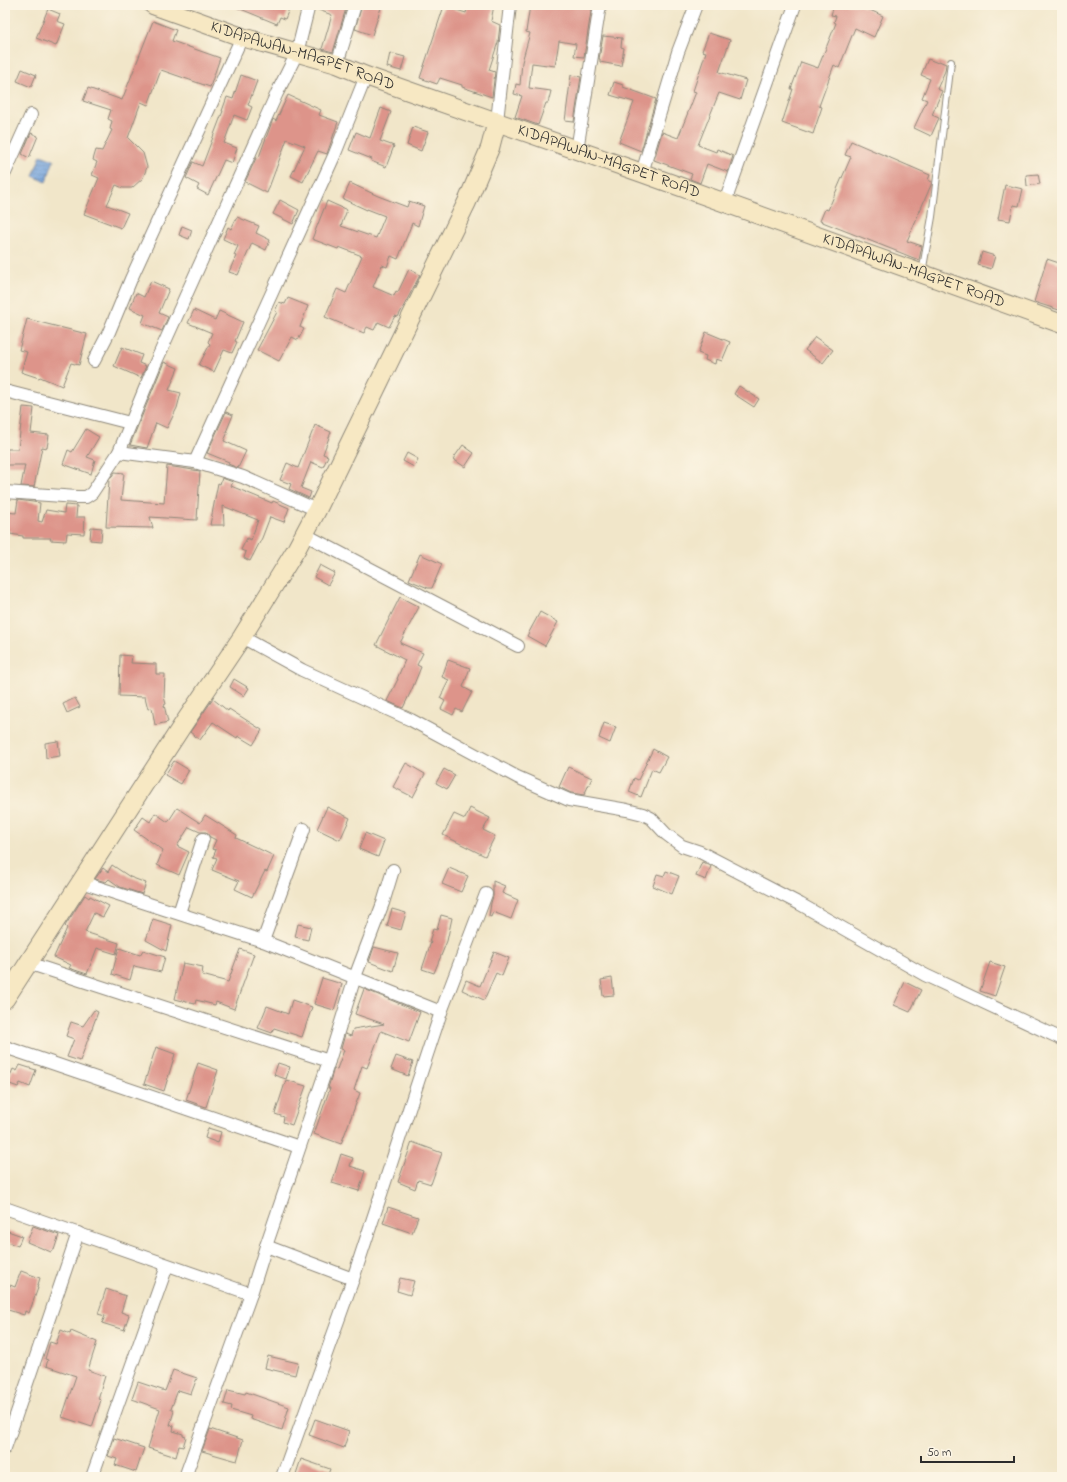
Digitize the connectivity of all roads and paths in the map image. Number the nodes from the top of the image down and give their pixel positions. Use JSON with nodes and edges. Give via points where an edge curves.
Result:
{"nodes":[{"id":1,"x":153,"y":5,"type":"edge"},
{"id":2,"x":309,"y":5,"type":"edge"},
{"id":3,"x":355,"y":5,"type":"edge"},
{"id":4,"x":510,"y":5,"type":"edge"},
{"id":5,"x":600,"y":5,"type":"edge"},
{"id":6,"x":696,"y":5,"type":"edge"},
{"id":7,"x":795,"y":5,"type":"edge"},
{"id":8,"x":177,"y":9,"type":"edge"},
{"id":9,"x":242,"y":37,"type":"junction"},
{"id":10,"x":297,"y":53,"type":"junction"},
{"id":11,"x":951,"y":62,"type":"dead end"},
{"id":12,"x":337,"y":64,"type":"junction"},
{"id":13,"x":366,"y":76,"type":"junction"},
{"id":14,"x":31,"y":114,"type":"dead end"},
{"id":15,"x":497,"y":121,"type":"junction"},
{"id":16,"x":577,"y":150,"type":"junction"},
{"id":17,"x":642,"y":172,"type":"junction"},
{"id":18,"x":5,"y":173,"type":"edge"},
{"id":19,"x":725,"y":202,"type":"junction"},
{"id":20,"x":922,"y":272,"type":"junction"},
{"id":21,"x":1062,"y":324,"type":"edge"},
{"id":22,"x":94,"y":361,"type":"dead end"},
{"id":23,"x":5,"y":391,"type":"edge"},
{"id":24,"x":130,"y":423,"type":"junction"},
{"id":25,"x":119,"y":452,"type":"junction"},
{"id":26,"x":195,"y":462,"type":"junction"},
{"id":27,"x":5,"y":492,"type":"edge"},
{"id":28,"x":317,"y":510,"type":"junction"},
{"id":29,"x":304,"y":534,"type":"junction"},
{"id":30,"x":242,"y":638,"type":"junction"},
{"id":31,"x":518,"y":646,"type":"dead end"},
{"id":32,"x":304,"y":829,"type":"dead end"},
{"id":33,"x":202,"y":838,"type":"dead end"},
{"id":34,"x":393,"y":870,"type":"dead end"},
{"id":35,"x":81,"y":882,"type":"junction"},
{"id":36,"x":486,"y":894,"type":"dead end"},
{"id":37,"x":179,"y":913,"type":"junction"},
{"id":38,"x":263,"y":941,"type":"junction"},
{"id":39,"x":28,"y":963,"type":"junction"},
{"id":40,"x":355,"y":977,"type":"junction"},
{"id":41,"x":5,"y":999,"type":"edge"},
{"id":42,"x":441,"y":1012,"type":"junction"},
{"id":43,"x":1062,"y":1039,"type":"edge"},
{"id":44,"x":5,"y":1047,"type":"edge"},
{"id":45,"x":329,"y":1061,"type":"junction"},
{"id":46,"x":299,"y":1147,"type":"junction"},
{"id":47,"x":5,"y":1208,"type":"edge"},
{"id":48,"x":78,"y":1234,"type":"junction"},
{"id":49,"x":266,"y":1246,"type":"junction"},
{"id":50,"x":167,"y":1266,"type":"junction"},
{"id":51,"x":353,"y":1279,"type":"junction"},
{"id":52,"x":251,"y":1294,"type":"junction"},
{"id":53,"x":5,"y":1448,"type":"edge"},
{"id":54,"x":92,"y":1477,"type":"edge"},
{"id":55,"x":185,"y":1477,"type":"edge"},
{"id":56,"x":282,"y":1477,"type":"edge"}],
"edges":[{"from":1,"to":8,"type":"street","name":"KIDAPAWAN-MAGPET ROAD"},
{"from":2,"to":10,"type":"street"},
{"from":3,"to":12,"type":"street"},
{"from":4,"to":15,"type":"street"},
{"from":5,"to":16,"type":"street"},
{"from":6,"to":17,"type":"street","via":[[678,52]]},
{"from":7,"to":19,"type":"street"},
{"from":8,"to":9,"type":"street","name":"KIDAPAWAN-MAGPET ROAD"},
{"from":9,"to":10,"type":"street","name":"KIDAPAWAN-MAGPET ROAD"},
{"from":9,"to":22,"type":"street"},
{"from":10,"to":12,"type":"street","name":"KIDAPAWAN-MAGPET ROAD"},
{"from":10,"to":24,"type":"street","via":[[209,242]]},
{"from":11,"to":20,"type":"lane","via":[[932,217]]},
{"from":12,"to":13,"type":"street","name":"KIDAPAWAN-MAGPET ROAD"},
{"from":13,"to":15,"type":"street","name":"KIDAPAWAN-MAGPET ROAD"},
{"from":13,"to":26,"type":"street","via":[[334,156]]},
{"from":14,"to":18,"type":"street"},
{"from":15,"to":16,"type":"street","name":"KIDAPAWAN-MAGPET ROAD"},
{"from":15,"to":28,"type":"street","via":[[490,148],[467,202]]},
{"from":16,"to":17,"type":"street","name":"KIDAPAWAN-MAGPET ROAD"},
{"from":17,"to":19,"type":"street","name":"KIDAPAWAN-MAGPET ROAD"},
{"from":19,"to":20,"type":"street","name":"KIDAPAWAN-MAGPET ROAD"},
{"from":20,"to":21,"type":"street","name":"KIDAPAWAN-MAGPET ROAD"},
{"from":23,"to":24,"type":"street"},
{"from":24,"to":25,"type":"street"},
{"from":25,"to":26,"type":"street"},
{"from":25,"to":27,"type":"street","via":[[92,493],[86,497]]},
{"from":26,"to":28,"type":"street","via":[[243,477]]},
{"from":28,"to":29,"type":"street"},
{"from":29,"to":30,"type":"street"},
{"from":29,"to":31,"type":"street"},
{"from":30,"to":35,"type":"street"},
{"from":30,"to":43,"type":"street","via":[[302,670],[411,720],[517,777],[562,797],[643,814],[682,846],[700,852],[800,904],[925,975]]},
{"from":32,"to":38,"type":"street"},
{"from":33,"to":37,"type":"street"},
{"from":34,"to":40,"type":"street"},
{"from":35,"to":37,"type":"street"},
{"from":35,"to":39,"type":"street"},
{"from":36,"to":42,"type":"street"},
{"from":37,"to":38,"type":"street"},
{"from":38,"to":40,"type":"street"},
{"from":39,"to":41,"type":"street"},
{"from":39,"to":45,"type":"street"},
{"from":40,"to":42,"type":"street"},
{"from":40,"to":45,"type":"street"},
{"from":42,"to":51,"type":"street"},
{"from":44,"to":46,"type":"street"},
{"from":45,"to":46,"type":"street"},
{"from":46,"to":49,"type":"street"},
{"from":47,"to":48,"type":"street"},
{"from":48,"to":50,"type":"street"},
{"from":48,"to":53,"type":"street"},
{"from":49,"to":51,"type":"street"},
{"from":49,"to":52,"type":"street"},
{"from":50,"to":52,"type":"street"},
{"from":50,"to":54,"type":"street"},
{"from":51,"to":56,"type":"street"},
{"from":52,"to":55,"type":"street"}]}
